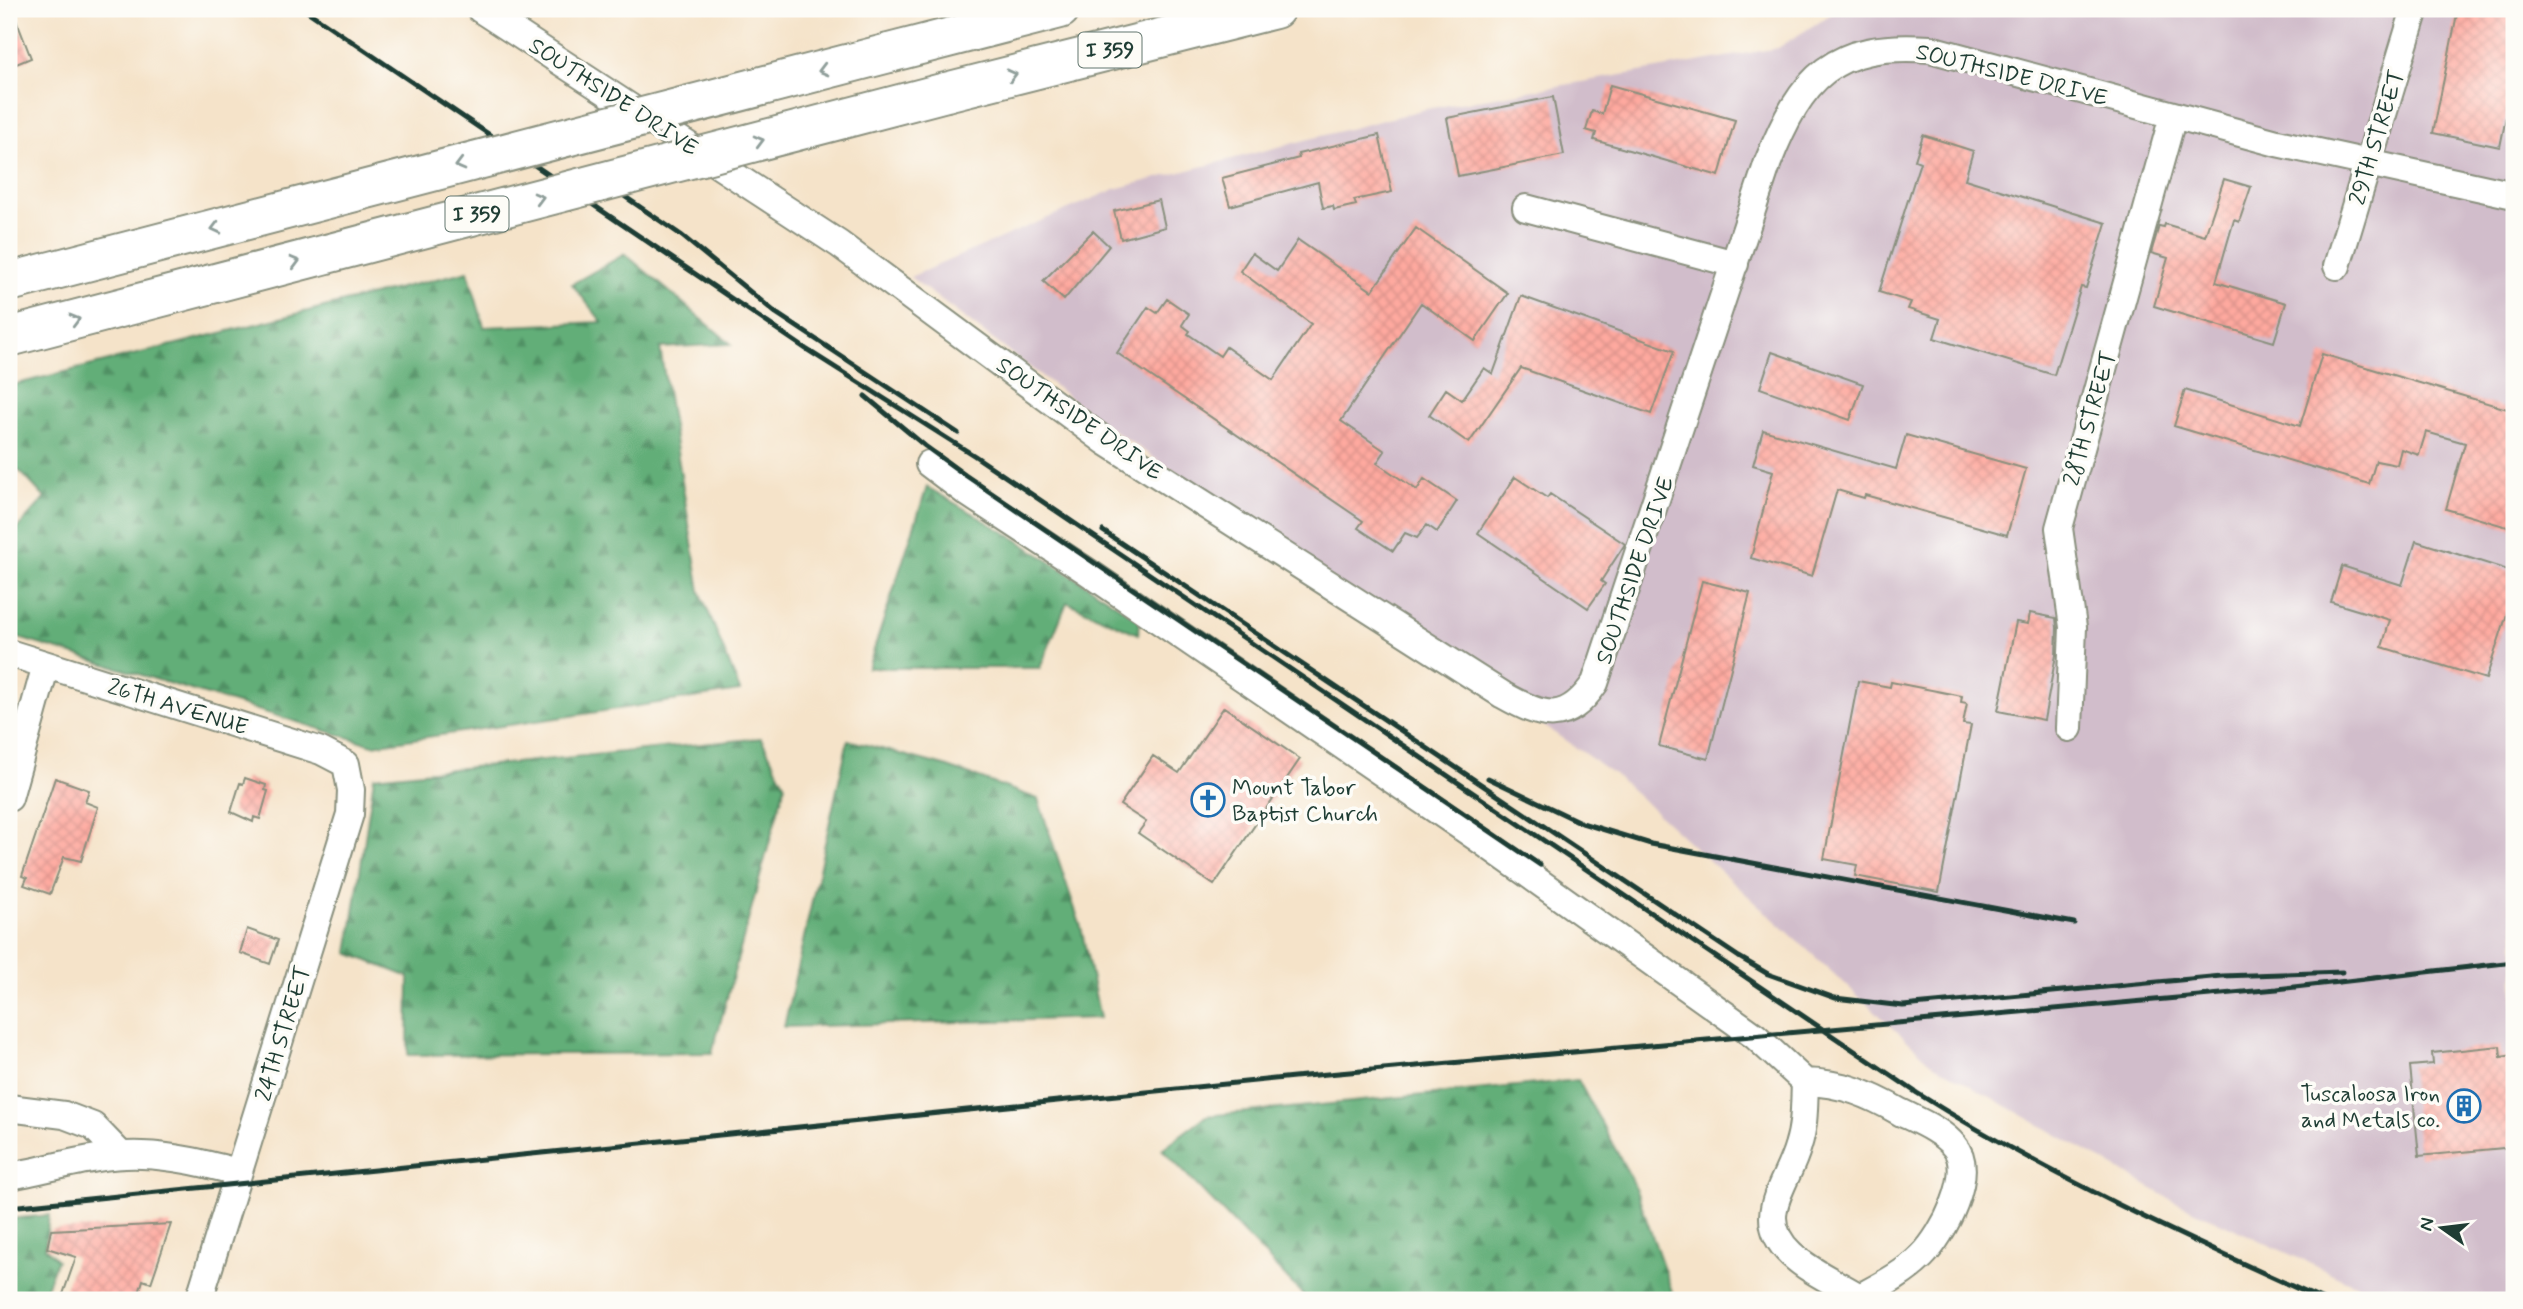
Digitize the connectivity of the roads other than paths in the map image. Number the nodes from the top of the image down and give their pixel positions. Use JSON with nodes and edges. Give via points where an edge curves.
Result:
{"nodes":[{"id":1,"x":480,"y":9,"type":"edge"},
{"id":2,"x":1060,"y":9,"type":"edge"},
{"id":3,"x":1275,"y":9,"type":"edge"},
{"id":4,"x":2415,"y":9,"type":"edge"},
{"id":5,"x":2173,"y":116,"type":"junction"},
{"id":6,"x":2367,"y":164,"type":"junction"},
{"id":7,"x":2514,"y":195,"type":"edge"},
{"id":8,"x":1526,"y":208,"type":"dead end"},
{"id":9,"x":1735,"y":264,"type":"junction"},
{"id":10,"x":2337,"y":266,"type":"dead end"},
{"id":11,"x":9,"y":282,"type":"edge"},
{"id":12,"x":9,"y":337,"type":"edge"},
{"id":13,"x":929,"y":464,"type":"dead end"},
{"id":14,"x":9,"y":653,"type":"edge"},
{"id":15,"x":46,"y":665,"type":"junction"},
{"id":16,"x":2069,"y":728,"type":"dead end"},
{"id":17,"x":346,"y":764,"type":"joint"},
{"id":18,"x":9,"y":798,"type":"edge"},
{"id":19,"x":1805,"y":1082,"type":"junction"},
{"id":20,"x":9,"y":1108,"type":"edge"},
{"id":21,"x":121,"y":1155,"type":"junction"},
{"id":22,"x":238,"y":1171,"type":"junction"},
{"id":23,"x":9,"y":1175,"type":"edge"},
{"id":24,"x":1862,"y":1299,"type":"edge"},
{"id":25,"x":199,"y":1300,"type":"edge"}],
"edges":[{"from":1,"to":9,"type":"street","name":"SOUTHSIDE DRIVE","via":[[839,244],[1105,441],[1503,695],[1540,713],[1563,714],[1582,702],[1605,661]]},
{"from":2,"to":11,"type":"highway","number":"I 359","one_way":true,"bridge":true},
{"from":12,"to":3,"type":"highway","number":"I 359","one_way":true,"bridge":true},
{"from":4,"to":6,"type":"street","name":"29TH STREET"},
{"from":5,"to":6,"type":"street","name":"SOUTHSIDE DRIVE"},
{"from":5,"to":9,"type":"street","name":"SOUTHSIDE DRIVE","via":[[1930,49],[1882,48],[1857,55],[1816,78],[1786,116]]},
{"from":5,"to":16,"type":"street","name":"28TH STREET","via":[[2059,528],[2073,627]]},
{"from":6,"to":7,"type":"street","name":"SOUTHSIDE DRIVE"},
{"from":6,"to":10,"type":"street","name":"29TH STREET"},
{"from":8,"to":9,"type":"street"},
{"from":13,"to":19,"type":"street","via":[[1498,853],[1755,1036]]},
{"from":14,"to":15,"type":"street","name":"26TH AVENUE"},
{"from":15,"to":17,"type":"street","name":"26TH AVENUE","via":[[321,751]]},
{"from":15,"to":18,"type":"street"},
{"from":17,"to":22,"type":"street","name":"24TH STREET","via":[[350,814]]},
{"from":19,"to":24,"type":"street","via":[[1804,1125],[1775,1199],[1772,1222],[1776,1237],[1793,1255]]},
{"from":19,"to":24,"type":"street","via":[[1853,1088],[1937,1132],[1956,1147],[1964,1170],[1948,1215],[1923,1255]]},
{"from":20,"to":21,"type":"street","via":[[64,1115],[93,1126]]},
{"from":21,"to":22,"type":"street","via":[[189,1160]]},
{"from":21,"to":23,"type":"street"},
{"from":22,"to":25,"type":"street","name":"24TH STREET"}]}
